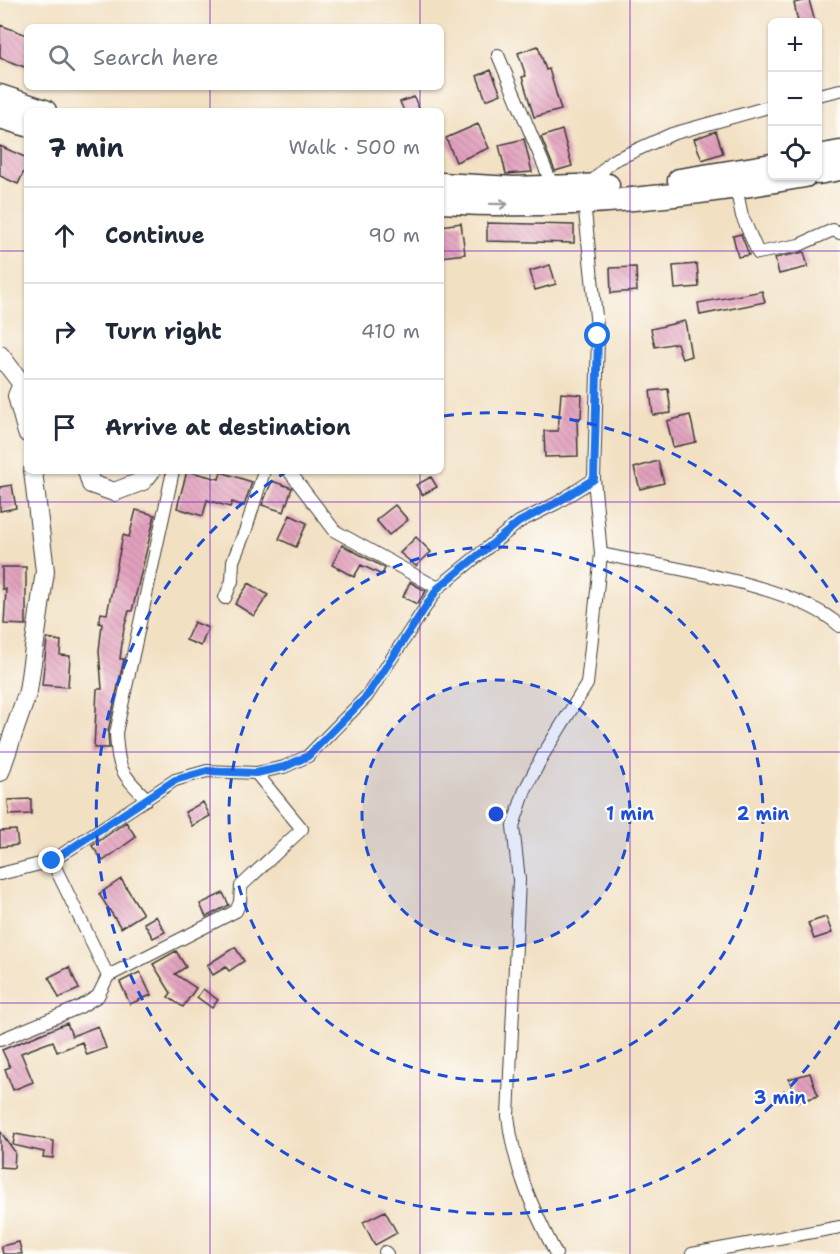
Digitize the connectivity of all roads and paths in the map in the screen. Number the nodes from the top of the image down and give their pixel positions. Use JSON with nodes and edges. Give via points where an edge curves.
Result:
{"nodes":[{"id":1,"x":498,"y":55,"type":"dead end"},
{"id":2,"x":840,"y":90,"type":"edge"},
{"id":3,"x":822,"y":94,"type":"edge"},
{"id":4,"x":0,"y":96,"type":"edge"},
{"id":5,"x":768,"y":107,"type":"edge"},
{"id":6,"x":36,"y":108,"type":"edge"},
{"id":7,"x":0,"y":117,"type":"edge"},
{"id":8,"x":24,"y":125,"type":"edge"},
{"id":9,"x":840,"y":152,"type":"edge"},
{"id":10,"x":822,"y":155,"type":"edge"},
{"id":11,"x":768,"y":166,"type":"edge"},
{"id":12,"x":840,"y":169,"type":"edge"},
{"id":13,"x":822,"y":172,"type":"edge"},
{"id":14,"x":780,"y":180,"type":"edge"},
{"id":15,"x":444,"y":184,"type":"edge"},
{"id":16,"x":553,"y":187,"type":"junction"},
{"id":17,"x":736,"y":187,"type":"junction"},
{"id":18,"x":586,"y":194,"type":"junction"},
{"id":19,"x":444,"y":202,"type":"edge"},
{"id":20,"x":840,"y":233,"type":"edge"},
{"id":21,"x":0,"y":355,"type":"edge"},
{"id":22,"x":24,"y":385,"type":"edge"},
{"id":23,"x":24,"y":422,"type":"edge"},
{"id":24,"x":33,"y":474,"type":"edge"},
{"id":25,"x":88,"y":474,"type":"edge"},
{"id":26,"x":149,"y":474,"type":"edge"},
{"id":27,"x":171,"y":474,"type":"edge"},
{"id":28,"x":263,"y":474,"type":"edge"},
{"id":29,"x":291,"y":474,"type":"edge"},
{"id":30,"x":594,"y":479,"type":"junction"},
{"id":31,"x":601,"y":554,"type":"junction"},
{"id":32,"x":438,"y":588,"type":"junction"},
{"id":33,"x":225,"y":598,"type":"dead end"},
{"id":34,"x":840,"y":626,"type":"edge"},
{"id":35,"x":0,"y":772,"type":"edge"},
{"id":36,"x":256,"y":773,"type":"junction"},
{"id":37,"x":147,"y":799,"type":"junction"},
{"id":38,"x":52,"y":861,"type":"junction"},
{"id":39,"x":0,"y":874,"type":"edge"},
{"id":40,"x":108,"y":976,"type":"junction"},
{"id":41,"x":0,"y":1040,"type":"edge"},
{"id":42,"x":840,"y":1227,"type":"edge"},
{"id":43,"x":556,"y":1254,"type":"edge"},
{"id":44,"x":692,"y":1254,"type":"edge"}],
"edges":[{"from":1,"to":16,"type":"street"},
{"from":2,"to":3,"type":"street"},
{"from":4,"to":6,"type":"highway"},
{"from":5,"to":18,"type":"street","via":[[672,134],[612,161]]},
{"from":7,"to":8,"type":"highway"},
{"from":9,"to":10,"type":"highway"},
{"from":11,"to":18,"type":"highway"},
{"from":12,"to":13,"type":"highway"},
{"from":14,"to":17,"type":"highway"},
{"from":15,"to":16,"type":"highway"},
{"from":16,"to":18,"type":"highway"},
{"from":17,"to":18,"type":"highway"},
{"from":17,"to":20,"type":"street","via":[[742,216],[758,254],[799,245],[833,230]]},
{"from":19,"to":18,"type":"highway","one_way":true,"via":[[541,204]]},
{"from":18,"to":30,"type":"street","via":[[598,336]]},
{"from":21,"to":22,"type":"street"},
{"from":22,"to":23,"type":"street","via":[[17,396]]},
{"from":24,"to":35,"type":"street","via":[[45,571],[28,691]]},
{"from":25,"to":26,"type":"street","via":[[91,484],[114,492],[143,481]]},
{"from":27,"to":37,"type":"street","via":[[116,733],[118,764]]},
{"from":28,"to":33,"type":"street","via":[[233,561],[232,580]]},
{"from":29,"to":32,"type":"street","via":[[335,531]]},
{"from":30,"to":31,"type":"street"},
{"from":30,"to":32,"type":"street","via":[[519,522]]},
{"from":31,"to":34,"type":"street","via":[[707,575],[802,601],[826,613]]},
{"from":31,"to":43,"type":"street","via":[[587,684],[543,754],[513,826],[519,880],[509,1128],[526,1194]]},
{"from":32,"to":36,"type":"street","via":[[367,696],[308,756]]},
{"from":36,"to":37,"type":"street","via":[[207,771],[175,780]]},
{"from":36,"to":40,"type":"street","via":[[302,829],[241,886],[236,911]]},
{"from":37,"to":38,"type":"street"},
{"from":38,"to":39,"type":"street"},
{"from":38,"to":40,"type":"street"},
{"from":40,"to":41,"type":"street","via":[[98,996],[80,1007]]},
{"from":42,"to":44,"type":"street"}]}
